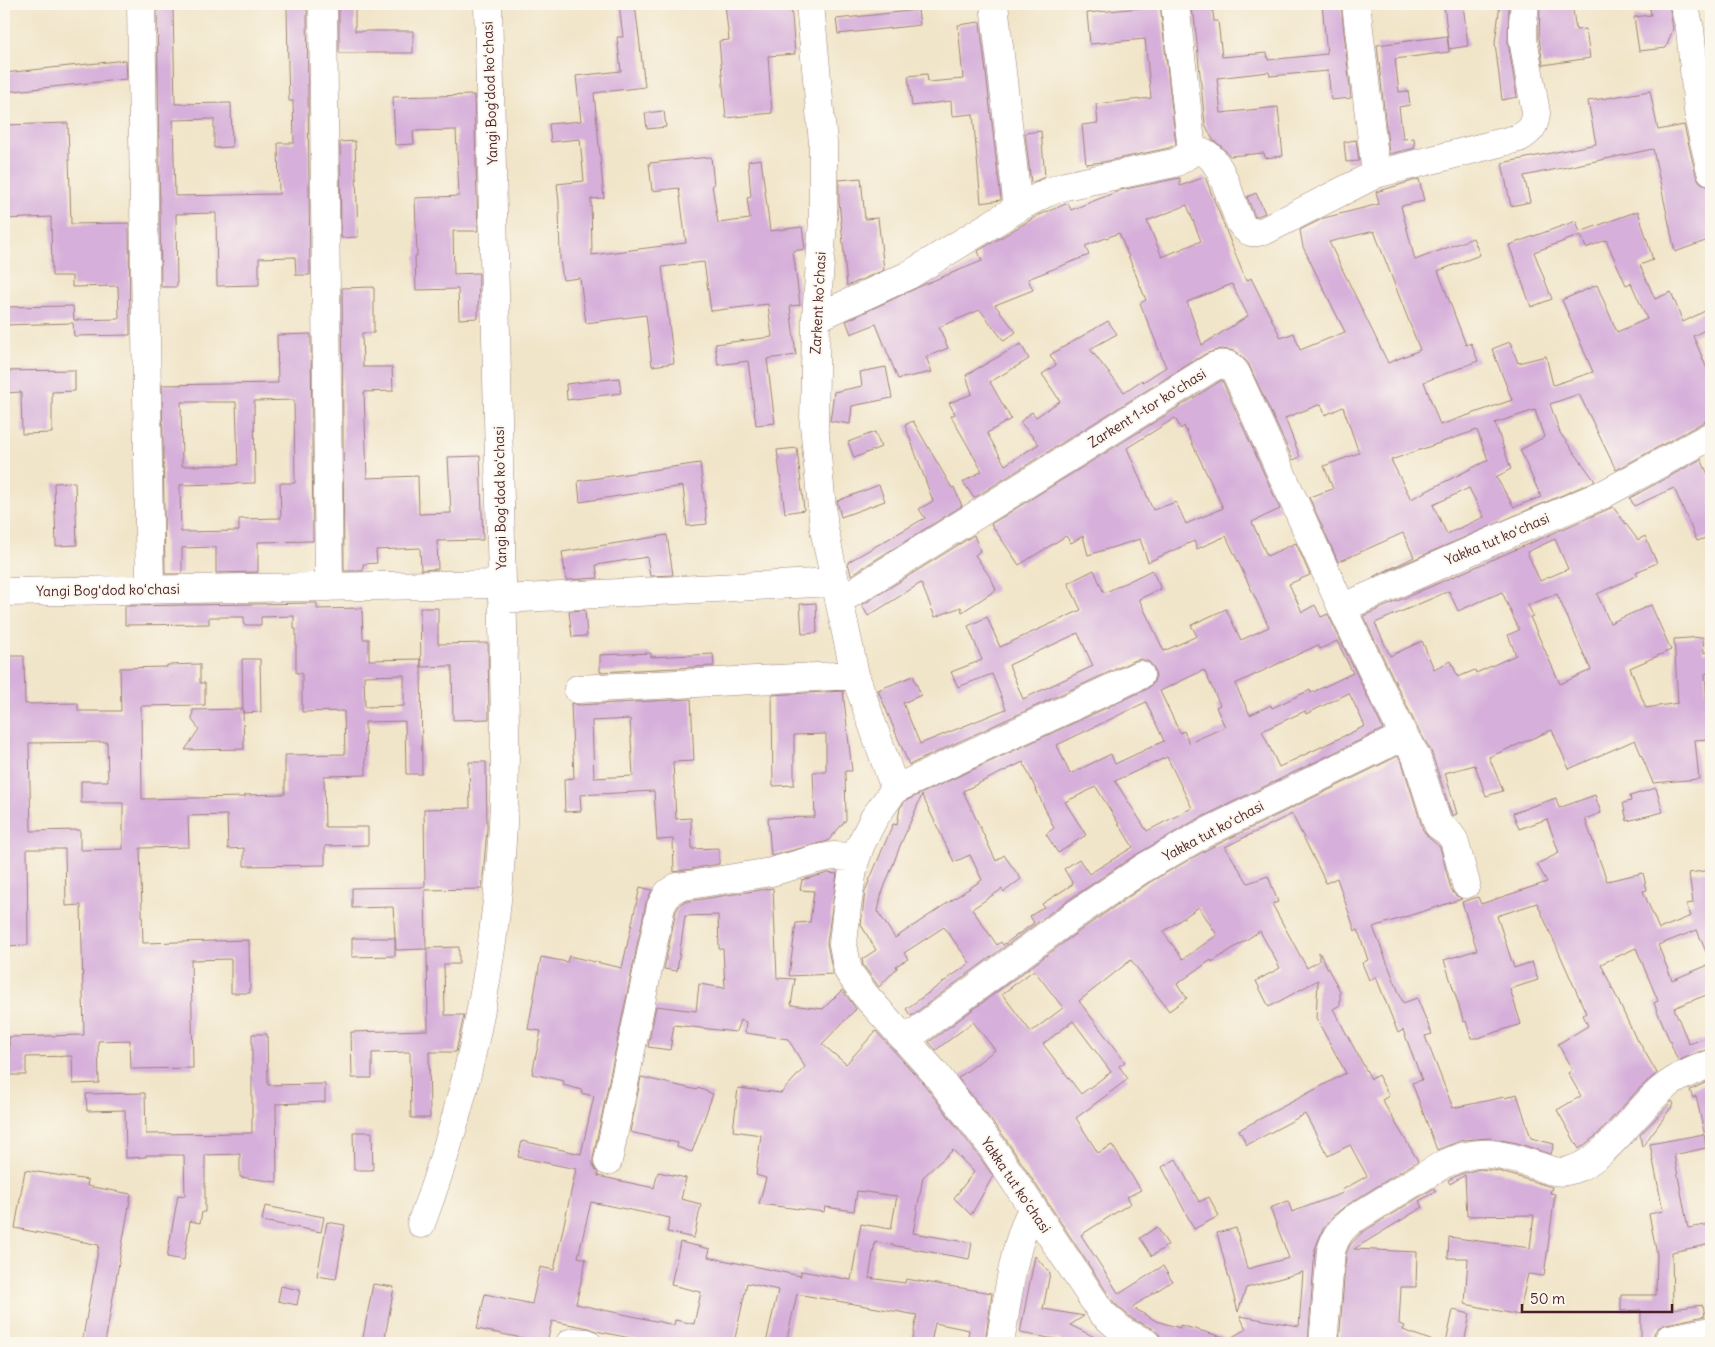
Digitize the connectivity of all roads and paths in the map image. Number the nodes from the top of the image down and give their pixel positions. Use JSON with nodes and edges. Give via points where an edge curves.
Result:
{"nodes":[{"id":1,"x":141,"y":4,"type":"edge"},
{"id":2,"x":323,"y":4,"type":"edge"},
{"id":3,"x":488,"y":4,"type":"edge"},
{"id":4,"x":810,"y":4,"type":"edge"},
{"id":5,"x":994,"y":4,"type":"edge"},
{"id":6,"x":1175,"y":4,"type":"edge"},
{"id":7,"x":1356,"y":4,"type":"edge"},
{"id":8,"x":1526,"y":4,"type":"edge"},
{"id":9,"x":1684,"y":4,"type":"edge"},
{"id":10,"x":1192,"y":152,"type":"junction"},
{"id":11,"x":1711,"y":171,"type":"edge"},
{"id":12,"x":1376,"y":174,"type":"junction"},
{"id":13,"x":1018,"y":208,"type":"junction"},
{"id":14,"x":816,"y":318,"type":"junction"},
{"id":15,"x":1711,"y":436,"type":"edge"},
{"id":16,"x":329,"y":587,"type":"junction"},
{"id":17,"x":150,"y":590,"type":"junction"},
{"id":18,"x":502,"y":591,"type":"junction"},
{"id":19,"x":4,"y":592,"type":"edge"},
{"id":20,"x":837,"y":592,"type":"junction"},
{"id":21,"x":1342,"y":608,"type":"junction"},
{"id":22,"x":1140,"y":674,"type":"dead end"},
{"id":23,"x":855,"y":675,"type":"junction"},
{"id":24,"x":578,"y":689,"type":"dead end"},
{"id":25,"x":1404,"y":736,"type":"junction"},
{"id":26,"x":895,"y":789,"type":"junction"},
{"id":27,"x":856,"y":857,"type":"junction"},
{"id":28,"x":1466,"y":884,"type":"dead end"},
{"id":29,"x":905,"y":1040,"type":"junction"},
{"id":30,"x":1711,"y":1064,"type":"edge"},
{"id":31,"x":608,"y":1161,"type":"dead end"},
{"id":32,"x":1032,"y":1209,"type":"junction"},
{"id":33,"x":421,"y":1224,"type":"dead end"},
{"id":34,"x":1711,"y":1331,"type":"edge"},
{"id":35,"x":1670,"y":1339,"type":"dead end"},
{"id":36,"x":570,"y":1343,"type":"edge"},
{"id":37,"x":587,"y":1343,"type":"edge"},
{"id":38,"x":1000,"y":1343,"type":"edge"},
{"id":39,"x":1146,"y":1343,"type":"edge"},
{"id":40,"x":1323,"y":1343,"type":"edge"}],
"edges":[{"from":1,"to":17,"type":"street"},
{"from":2,"to":16,"type":"street"},
{"from":3,"to":18,"type":"street","name":"Yangi Bogʻdod koʻchasi"},
{"from":4,"to":14,"type":"street","name":"Zarkent koʻchasi","via":[[823,143],[823,222]]},
{"from":5,"to":13,"type":"street"},
{"from":6,"to":10,"type":"street"},
{"from":7,"to":12,"type":"street"},
{"from":8,"to":12,"type":"street","via":[[1523,40],[1536,113],[1530,131],[1520,138]]},
{"from":9,"to":11,"type":"street","via":[[1690,29],[1699,120]]},
{"from":10,"to":12,"type":"street","via":[[1212,157],[1244,229],[1253,232],[1264,231]]},
{"from":10,"to":13,"type":"street","via":[[1174,163],[1065,186]]},
{"from":13,"to":14,"type":"street","via":[[909,275]]},
{"from":14,"to":20,"type":"street","name":"Zarkent koʻchasi","via":[[814,424],[824,529]]},
{"from":15,"to":21,"type":"street","name":"Yakka tut koʻchasi","via":[[1604,494]]},
{"from":16,"to":17,"type":"street","name":"Yangi Bogʻdod koʻchasi"},
{"from":16,"to":18,"type":"street","name":"Yangi Bogʻdod koʻchasi"},
{"from":17,"to":19,"type":"street","name":"Yangi Bogʻdod koʻchasi"},
{"from":18,"to":20,"type":"street"},
{"from":18,"to":33,"type":"street","via":[[504,810],[494,930],[468,1073],[439,1176]]},
{"from":20,"to":21,"type":"street","name":"Zarkent 1-tor koʻchasi","via":[[1222,363],[1234,368]]},
{"from":20,"to":23,"type":"street","name":"Zarkent koʻchasi"},
{"from":21,"to":25,"type":"street"},
{"from":22,"to":26,"type":"street"},
{"from":23,"to":24,"type":"street"},
{"from":23,"to":26,"type":"street","name":"Zarkent koʻchasi"},
{"from":25,"to":28,"type":"street","via":[[1416,756],[1438,825],[1454,840]]},
{"from":25,"to":29,"type":"street","name":"Yakka tut koʻchasi","via":[[1201,835],[1142,869]]},
{"from":26,"to":27,"type":"street","via":[[874,818]]},
{"from":27,"to":29,"type":"street","via":[[843,944],[848,970],[865,995]]},
{"from":27,"to":31,"type":"street","via":[[817,858],[770,872],[677,887],[668,894],[661,906]]},
{"from":29,"to":32,"type":"street","name":"Yakka tut koʻchasi","via":[[992,1147]]},
{"from":30,"to":40,"type":"street","via":[[1676,1078],[1660,1090],[1598,1157],[1582,1167],[1555,1172],[1498,1154],[1473,1153],[1442,1164],[1352,1220],[1334,1240],[1331,1251]]},
{"from":32,"to":38,"type":"street","via":[[1018,1245]]},
{"from":32,"to":39,"type":"street","name":"Yakka tut koʻchasi","via":[[1102,1313],[1125,1333]]},
{"from":34,"to":35,"type":"street"},
{"from":36,"to":37,"type":"street"}]}
